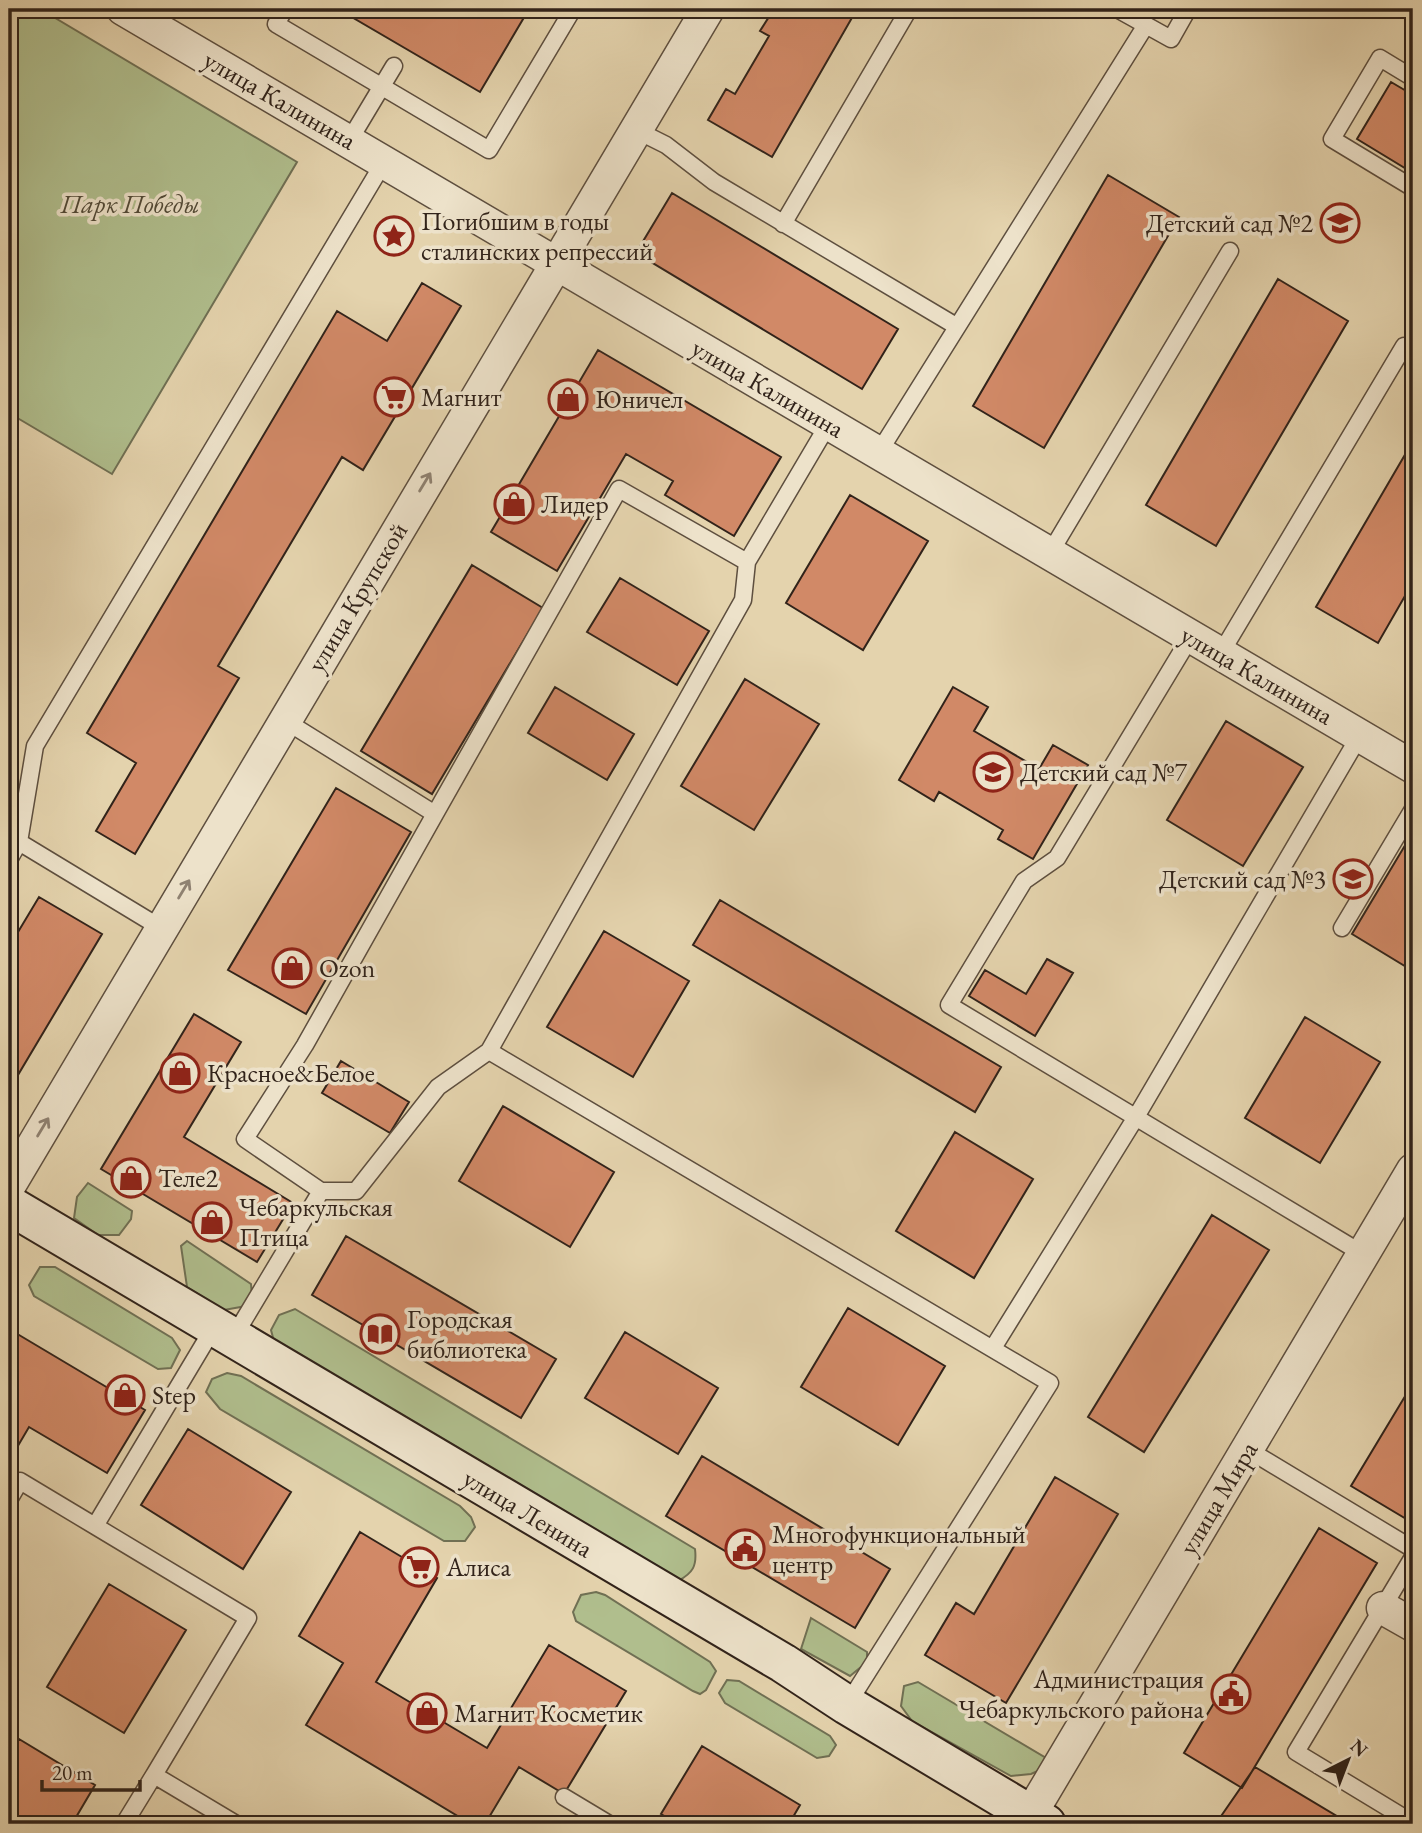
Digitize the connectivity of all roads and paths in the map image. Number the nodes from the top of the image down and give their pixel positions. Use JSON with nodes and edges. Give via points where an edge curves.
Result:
{"nodes":[{"id":1,"x":124,"y":9,"type":"edge"},
{"id":2,"x":285,"y":9,"type":"edge"},
{"id":3,"x":573,"y":9,"type":"edge"},
{"id":4,"x":708,"y":9,"type":"edge"},
{"id":5,"x":909,"y":9,"type":"edge"},
{"id":6,"x":1117,"y":9,"type":"edge"},
{"id":7,"x":1188,"y":9,"type":"edge"},
{"id":8,"x":1146,"y":25,"type":"junction"},
{"id":9,"x":394,"y":66,"type":"dead end"},
{"id":10,"x":1413,"y":78,"type":"edge"},
{"id":11,"x":382,"y":87,"type":"junction"},
{"id":12,"x":636,"y":130,"type":"junction"},
{"id":13,"x":349,"y":141,"type":"junction"},
{"id":14,"x":384,"y":162,"type":"junction"},
{"id":15,"x":1413,"y":188,"type":"edge"},
{"id":16,"x":783,"y":224,"type":"junction"},
{"id":17,"x":1230,"y":250,"type":"dead end"},
{"id":18,"x":555,"y":262,"type":"junction"},
{"id":19,"x":956,"y":326,"type":"junction"},
{"id":20,"x":1404,"y":346,"type":"dead end"},
{"id":21,"x":829,"y":424,"type":"junction"},
{"id":22,"x":879,"y":453,"type":"junction"},
{"id":23,"x":1050,"y":553,"type":"junction"},
{"id":24,"x":747,"y":562,"type":"junction"},
{"id":25,"x":1191,"y":636,"type":"junction"},
{"id":26,"x":1221,"y":653,"type":"junction"},
{"id":27,"x":284,"y":720,"type":"junction"},
{"id":28,"x":1360,"y":735,"type":"junction"},
{"id":29,"x":1413,"y":767,"type":"edge"},
{"id":30,"x":1413,"y":809,"type":"edge"},
{"id":31,"x":435,"y":814,"type":"junction"},
{"id":32,"x":19,"y":842,"type":"junction"},
{"id":33,"x":9,"y":860,"type":"edge"},
{"id":34,"x":161,"y":928,"type":"junction"},
{"id":35,"x":1342,"y":928,"type":"dead end"},
{"id":36,"x":489,"y":1051,"type":"junction"},
{"id":37,"x":1136,"y":1117,"type":"junction"},
{"id":38,"x":1410,"y":1183,"type":"edge"},
{"id":39,"x":9,"y":1186,"type":"edge"},
{"id":40,"x":321,"y":1191,"type":"junction"},
{"id":41,"x":9,"y":1205,"type":"edge"},
{"id":42,"x":1363,"y":1255,"type":"junction"},
{"id":43,"x":224,"y":1333,"type":"junction"},
{"id":44,"x":993,"y":1348,"type":"junction"},
{"id":45,"x":1247,"y":1449,"type":"junction"},
{"id":46,"x":9,"y":1500,"type":"edge"},
{"id":47,"x":95,"y":1526,"type":"junction"},
{"id":48,"x":1413,"y":1549,"type":"edge"},
{"id":49,"x":1413,"y":1557,"type":"edge"},
{"id":50,"x":1383,"y":1608,"type":"junction"},
{"id":51,"x":1413,"y":1625,"type":"edge"},
{"id":52,"x":847,"y":1705,"type":"junction"},
{"id":53,"x":154,"y":1775,"type":"junction"},
{"id":54,"x":564,"y":1797,"type":"dead end"},
{"id":55,"x":1032,"y":1821,"type":"edge"},
{"id":56,"x":1413,"y":1823,"type":"edge"},
{"id":57,"x":124,"y":1824,"type":"edge"},
{"id":58,"x":236,"y":1824,"type":"edge"},
{"id":59,"x":608,"y":1824,"type":"edge"}],
"edges":[{"from":1,"to":13,"type":"street","name":"улица Калинина"},
{"from":2,"to":11,"type":"lane","via":[[276,24]]},
{"from":3,"to":11,"type":"lane","via":[[489,150]]},
{"from":4,"to":12,"type":"street","name":"улица Крупской"},
{"from":5,"to":16,"type":"lane"},
{"from":6,"to":8,"type":"lane"},
{"from":7,"to":8,"type":"lane","via":[[1171,38]]},
{"from":8,"to":19,"type":"lane"},
{"from":9,"to":11,"type":"lane"},
{"from":10,"to":15,"type":"lane","via":[[1380,58],[1332,139]]},
{"from":11,"to":13,"type":"lane"},
{"from":12,"to":16,"type":"lane","via":[[666,145],[714,182]]},
{"from":12,"to":18,"type":"street","name":"улица Крупской"},
{"from":13,"to":14,"type":"street","name":"улица Калинина"},
{"from":14,"to":18,"type":"street","name":"улица Калинина"},
{"from":14,"to":32,"type":"lane","via":[[35,747]]},
{"from":16,"to":19,"type":"lane"},
{"from":17,"to":23,"type":"lane"},
{"from":18,"to":21,"type":"street","name":"улица Калинина"},
{"from":27,"to":18,"type":"street","name":"улица Крупской","one_way":true},
{"from":19,"to":22,"type":"lane"},
{"from":20,"to":26,"type":"lane"},
{"from":21,"to":22,"type":"street","name":"улица Калинина"},
{"from":21,"to":24,"type":"lane"},
{"from":22,"to":23,"type":"street","name":"улица Калинина"},
{"from":23,"to":25,"type":"street","name":"улица Калинина"},
{"from":24,"to":31,"type":"lane","via":[[619,489]]},
{"from":24,"to":36,"type":"lane","via":[[743,600]]},
{"from":25,"to":26,"type":"street","name":"улица Калинина"},
{"from":25,"to":37,"type":"lane","via":[[1057,858],[1024,881],[949,1005]]},
{"from":26,"to":28,"type":"street","name":"улица Калинина"},
{"from":27,"to":31,"type":"lane"},
{"from":34,"to":27,"type":"street","name":"улица Крупской","one_way":true},
{"from":28,"to":29,"type":"street","name":"улица Калинина"},
{"from":28,"to":37,"type":"lane"},
{"from":30,"to":35,"type":"lane"},
{"from":31,"to":40,"type":"lane","via":[[305,1045],[245,1139]]},
{"from":32,"to":33,"type":"lane"},
{"from":32,"to":34,"type":"lane"},
{"from":39,"to":34,"type":"street","name":"улица Крупской","one_way":true},
{"from":36,"to":40,"type":"lane","via":[[438,1087],[356,1191]]},
{"from":36,"to":44,"type":"lane"},
{"from":37,"to":42,"type":"lane"},
{"from":37,"to":44,"type":"lane"},
{"from":38,"to":42,"type":"street","name":"улица Мира"},
{"from":40,"to":43,"type":"lane"},
{"from":41,"to":43,"type":"street","name":"улица Ленина"},
{"from":42,"to":45,"type":"street","name":"улица Мира"},
{"from":43,"to":47,"type":"lane"},
{"from":43,"to":52,"type":"street","name":"улица Ленина"},
{"from":44,"to":52,"type":"lane","via":[[1049,1383]]},
{"from":45,"to":48,"type":"lane"},
{"from":45,"to":55,"type":"street","name":"улица Мира"},
{"from":46,"to":47,"type":"lane","via":[[20,1481]]},
{"from":47,"to":53,"type":"lane","via":[[248,1618]]},
{"from":49,"to":50,"type":"lane"},
{"from":50,"to":51,"type":"street"},
{"from":50,"to":56,"type":"lane","via":[[1296,1752]]},
{"from":52,"to":55,"type":"street","name":"улица Ленина"},
{"from":53,"to":57,"type":"lane"},
{"from":53,"to":58,"type":"lane"},
{"from":54,"to":59,"type":"lane"}]}
